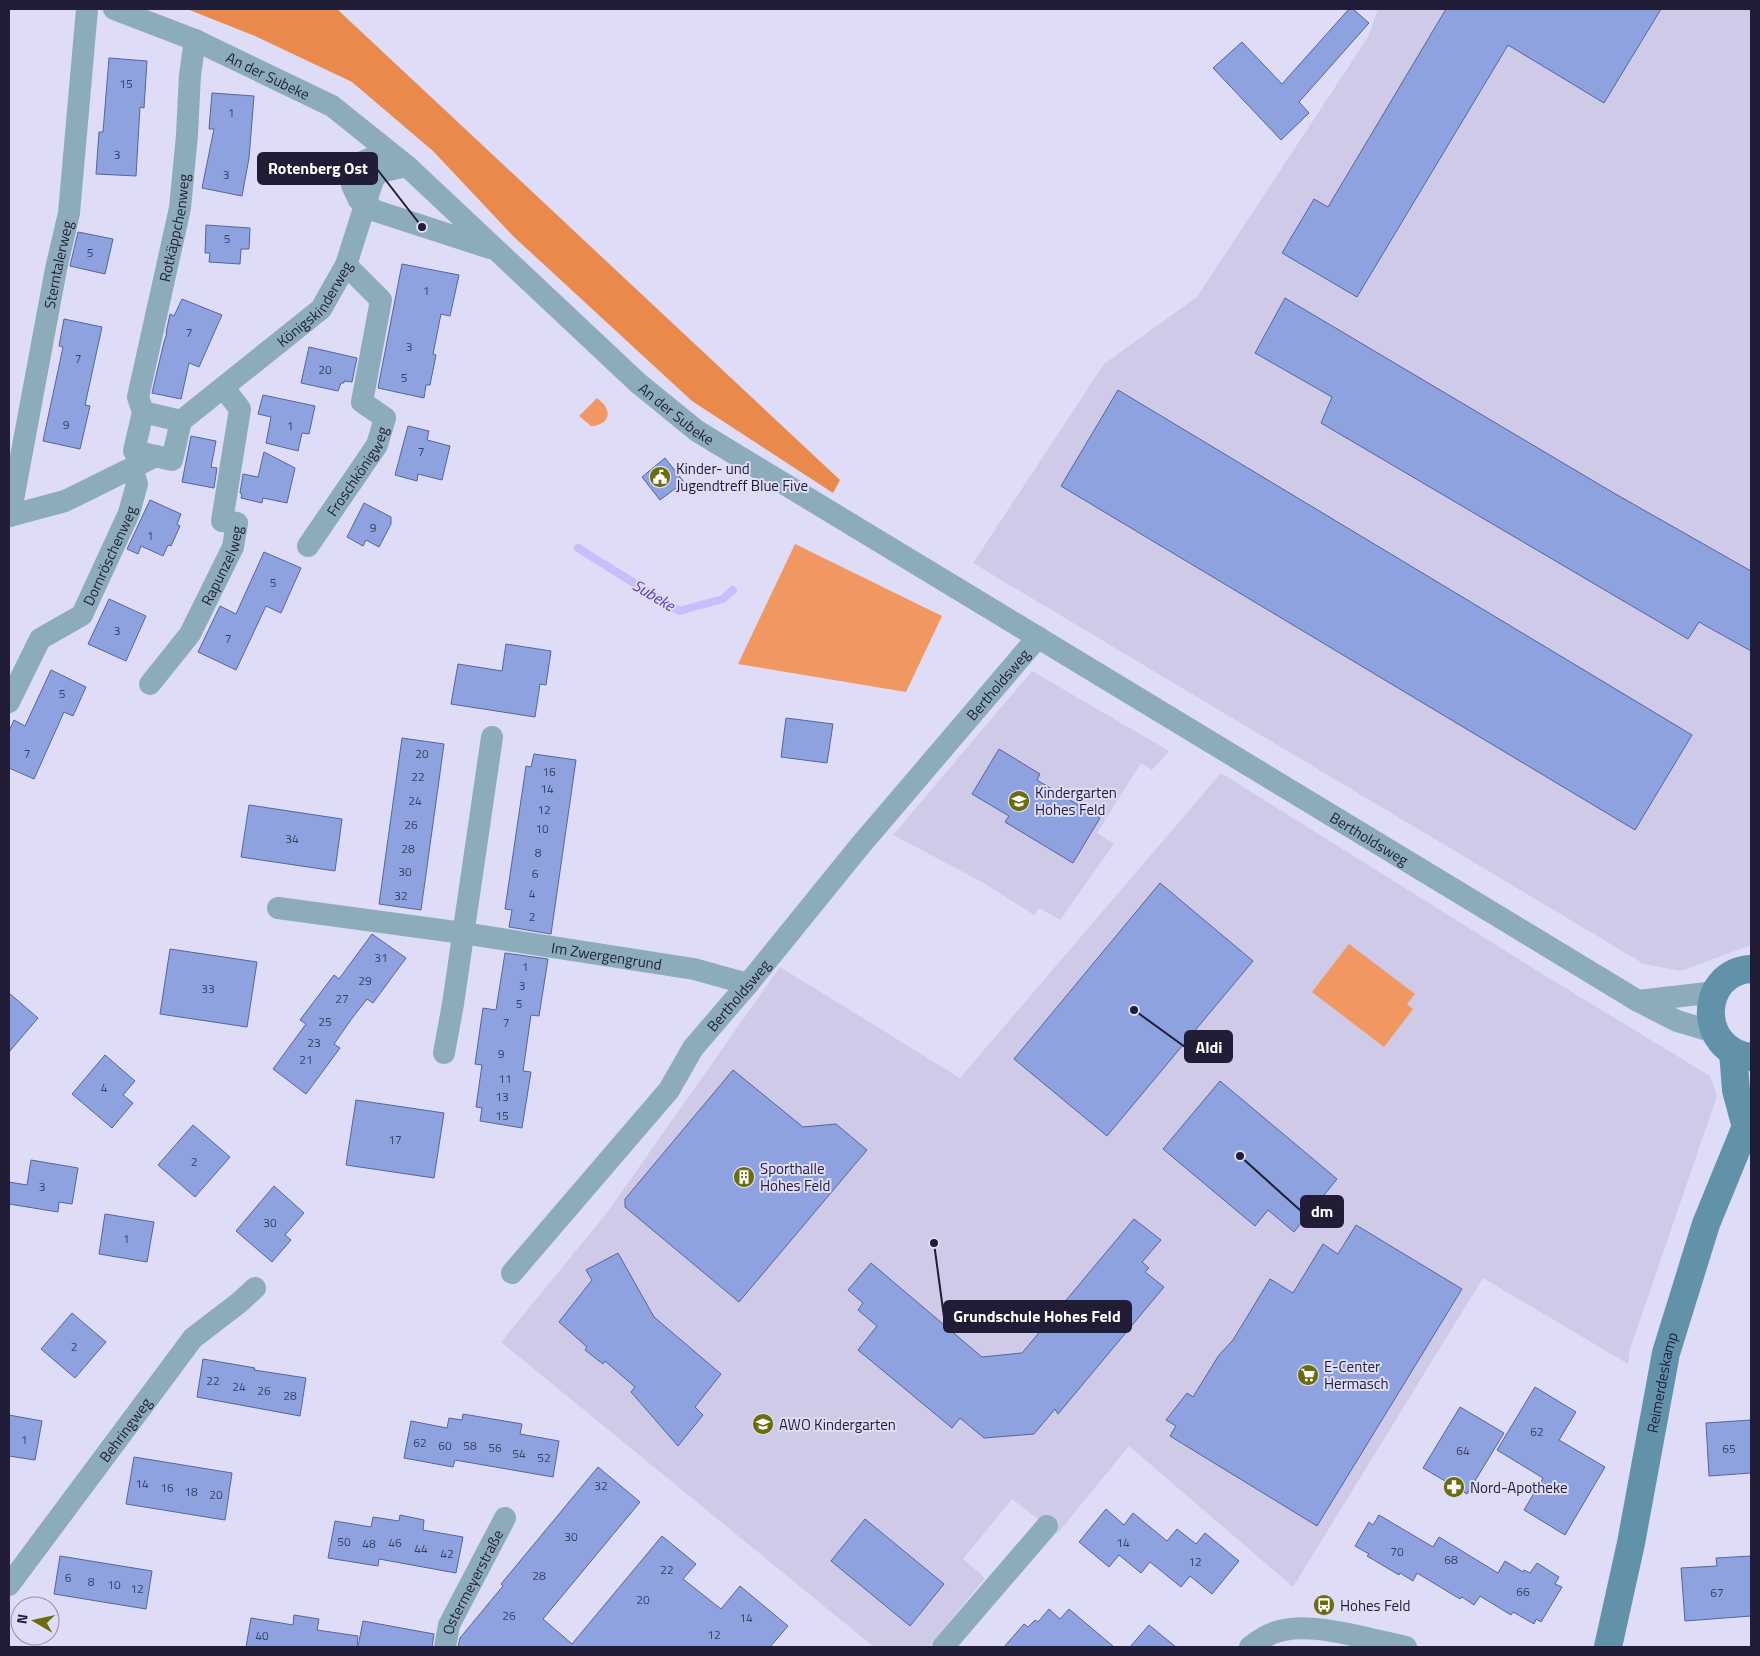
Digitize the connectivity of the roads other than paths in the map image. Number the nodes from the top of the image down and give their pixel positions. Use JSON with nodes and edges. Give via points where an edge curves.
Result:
{"nodes":[{"id":1,"x":87,"y":9,"type":"edge"},
{"id":2,"x":114,"y":9,"type":"edge"},
{"id":3,"x":195,"y":40,"type":"junction"},
{"id":4,"x":407,"y":166,"type":"junction"},
{"id":5,"x":366,"y":204,"type":"junction"},
{"id":6,"x":496,"y":249,"type":"junction"},
{"id":7,"x":346,"y":265,"type":"junction"},
{"id":8,"x":224,"y":388,"type":"junction"},
{"id":9,"x":143,"y":412,"type":"junction"},
{"id":10,"x":181,"y":422,"type":"junction"},
{"id":11,"x":156,"y":456,"type":"junction"},
{"id":12,"x":132,"y":468,"type":"junction"},
{"id":13,"x":9,"y":516,"type":"edge"},
{"id":14,"x":308,"y":546,"type":"dead end"},
{"id":15,"x":1038,"y":637,"type":"junction"},
{"id":16,"x":150,"y":684,"type":"dead end"},
{"id":17,"x":9,"y":702,"type":"edge"},
{"id":18,"x":492,"y":737,"type":"dead end"},
{"id":19,"x":278,"y":908,"type":"dead end"},
{"id":20,"x":464,"y":933,"type":"junction"},
{"id":21,"x":1751,"y":969,"type":"edge"},
{"id":22,"x":748,"y":984,"type":"junction"},
{"id":23,"x":1716,"y":992,"type":"junction"},
{"id":24,"x":1638,"y":1001,"type":"junction"},
{"id":25,"x":1714,"y":1032,"type":"junction"},
{"id":26,"x":444,"y":1053,"type":"dead end"},
{"id":27,"x":1742,"y":1054,"type":"edge"},
{"id":28,"x":1748,"y":1121,"type":"edge"},
{"id":29,"x":512,"y":1273,"type":"dead end"},
{"id":30,"x":255,"y":1288,"type":"dead end"},
{"id":31,"x":505,"y":1518,"type":"dead end"},
{"id":32,"x":1047,"y":1526,"type":"dead end"},
{"id":33,"x":9,"y":1585,"type":"edge"},
{"id":34,"x":445,"y":1647,"type":"edge"},
{"id":35,"x":943,"y":1647,"type":"edge"},
{"id":36,"x":1250,"y":1647,"type":"edge"},
{"id":37,"x":1406,"y":1647,"type":"edge"},
{"id":38,"x":1608,"y":1647,"type":"edge"}],
"edges":[{"from":1,"to":13,"type":"street","name":"Sterntalerweg","via":[[69,213]]},
{"from":2,"to":3,"type":"street","name":"An der Subeke"},
{"from":3,"to":4,"type":"street","name":"An der Subeke","via":[[332,106]]},
{"from":3,"to":9,"type":"street","name":"Rotkäppchenweg","via":[[180,208],[138,397]]},
{"from":4,"to":5,"type":"street","name":"An der Subeke","via":[[378,155],[362,162],[354,173],[352,185],[359,200]]},
{"from":4,"to":6,"type":"street","name":"An der Subeke"},
{"from":5,"to":6,"type":"street","name":"An der Subeke","via":[[376,211]]},
{"from":5,"to":7,"type":"street","name":"Königskinderweg"},
{"from":6,"to":15,"type":"street","name":"An der Subeke","via":[[638,383],[697,431]]},
{"from":7,"to":8,"type":"street","name":"Königskinderweg","via":[[321,309]]},
{"from":7,"to":14,"type":"street","name":"Froschkönigweg","via":[[380,300],[362,402],[384,418],[377,445]]},
{"from":8,"to":10,"type":"street","name":"Königskinderweg"},
{"from":8,"to":16,"type":"street","name":"Rapunzelweg","via":[[240,409],[222,521],[237,523],[233,547],[190,634]]},
{"from":9,"to":10,"type":"street"},
{"from":9,"to":11,"type":"street","via":[[134,451]]},
{"from":10,"to":11,"type":"street","via":[[172,460]]},
{"from":11,"to":12,"type":"street"},
{"from":12,"to":13,"type":"street","via":[[65,501]]},
{"from":12,"to":17,"type":"street","name":"Dornröschenweg","via":[[137,484],[129,513],[82,615],[40,639]]},
{"from":15,"to":22,"type":"street","name":"Bertholdsweg","via":[[858,847]]},
{"from":15,"to":24,"type":"street","name":"Bertholdsweg"},
{"from":18,"to":20,"type":"street"},
{"from":19,"to":20,"type":"street","name":"Im Zwergengrund"},
{"from":20,"to":22,"type":"street","name":"Im Zwergengrund","via":[[694,969]]},
{"from":20,"to":26,"type":"street"},
{"from":21,"to":23,"type":"main road","via":[[1730,976]]},
{"from":22,"to":29,"type":"street","name":"Bertholdsweg","via":[[693,1048],[668,1090]]},
{"from":23,"to":24,"type":"street"},
{"from":23,"to":25,"type":"main road","via":[[1710,1010]]},
{"from":24,"to":25,"type":"street","name":"Bertholdsweg","via":[[1676,1021]]},
{"from":25,"to":27,"type":"main road","via":[[1722,1044]]},
{"from":27,"to":28,"type":"main road","name":"Reimerdeskamp","via":[[1736,1090]]},
{"from":28,"to":38,"type":"main road","name":"Reimerdeskamp","via":[[1706,1224],[1666,1352],[1631,1543]]},
{"from":30,"to":33,"type":"street","name":"Behringweg","via":[[193,1338]]},
{"from":31,"to":34,"type":"street","name":"Ostermeyerstraße","via":[[449,1625]]},
{"from":32,"to":35,"type":"street"},
{"from":36,"to":37,"type":"street","via":[[1283,1630],[1306,1628]]}]}
